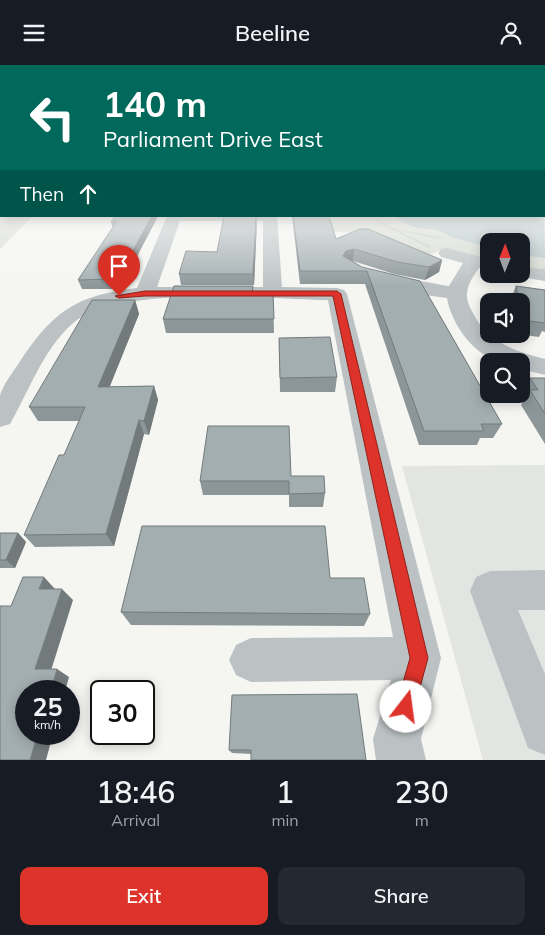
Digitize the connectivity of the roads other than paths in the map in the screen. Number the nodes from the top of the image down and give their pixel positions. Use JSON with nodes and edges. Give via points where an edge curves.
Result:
{"nodes":[{"id":1,"x":173,"y":222,"type":"edge"},
{"id":2,"x":270,"y":222,"type":"edge"},
{"id":3,"x":447,"y":253,"type":"road end"},
{"id":4,"x":480,"y":263,"type":"edge"},
{"id":5,"x":480,"y":264,"type":"edge"},
{"id":6,"x":530,"y":273,"type":"edge"},
{"id":7,"x":369,"y":275,"type":"edge"},
{"id":8,"x":545,"y":275,"type":"edge"},
{"id":9,"x":145,"y":293,"type":"junction"},
{"id":10,"x":273,"y":293,"type":"junction"},
{"id":11,"x":457,"y":293,"type":"junction"},
{"id":12,"x":545,"y":367,"type":"edge"},
{"id":13,"x":0,"y":417,"type":"edge"},
{"id":14,"x":545,"y":590,"type":"edge"},
{"id":15,"x":419,"y":658,"type":"junction"},
{"id":16,"x":251,"y":660,"type":"dead end"},
{"id":17,"x":543,"y":721,"type":"edge"},
{"id":18,"x":401,"y":760,"type":"edge"}],
"edges":[{"from":1,"to":9,"type":"street"},
{"from":2,"to":10,"type":"street"},
{"from":3,"to":4,"type":"street"},
{"from":5,"to":11,"type":"street"},
{"from":6,"to":8,"type":"street"},
{"from":7,"to":11,"type":"street","via":[[410,287]]},
{"from":9,"to":10,"type":"street"},
{"from":9,"to":13,"type":"street","via":[[100,301],[66,317],[47,340]]},
{"from":10,"to":15,"type":"street","via":[[337,294]]},
{"from":11,"to":12,"type":"street","via":[[465,321],[484,344]]},
{"from":14,"to":17,"type":"street","via":[[490,591]]},
{"from":15,"to":16,"type":"street"},
{"from":15,"to":18,"type":"street","via":[[397,739]]}]}
